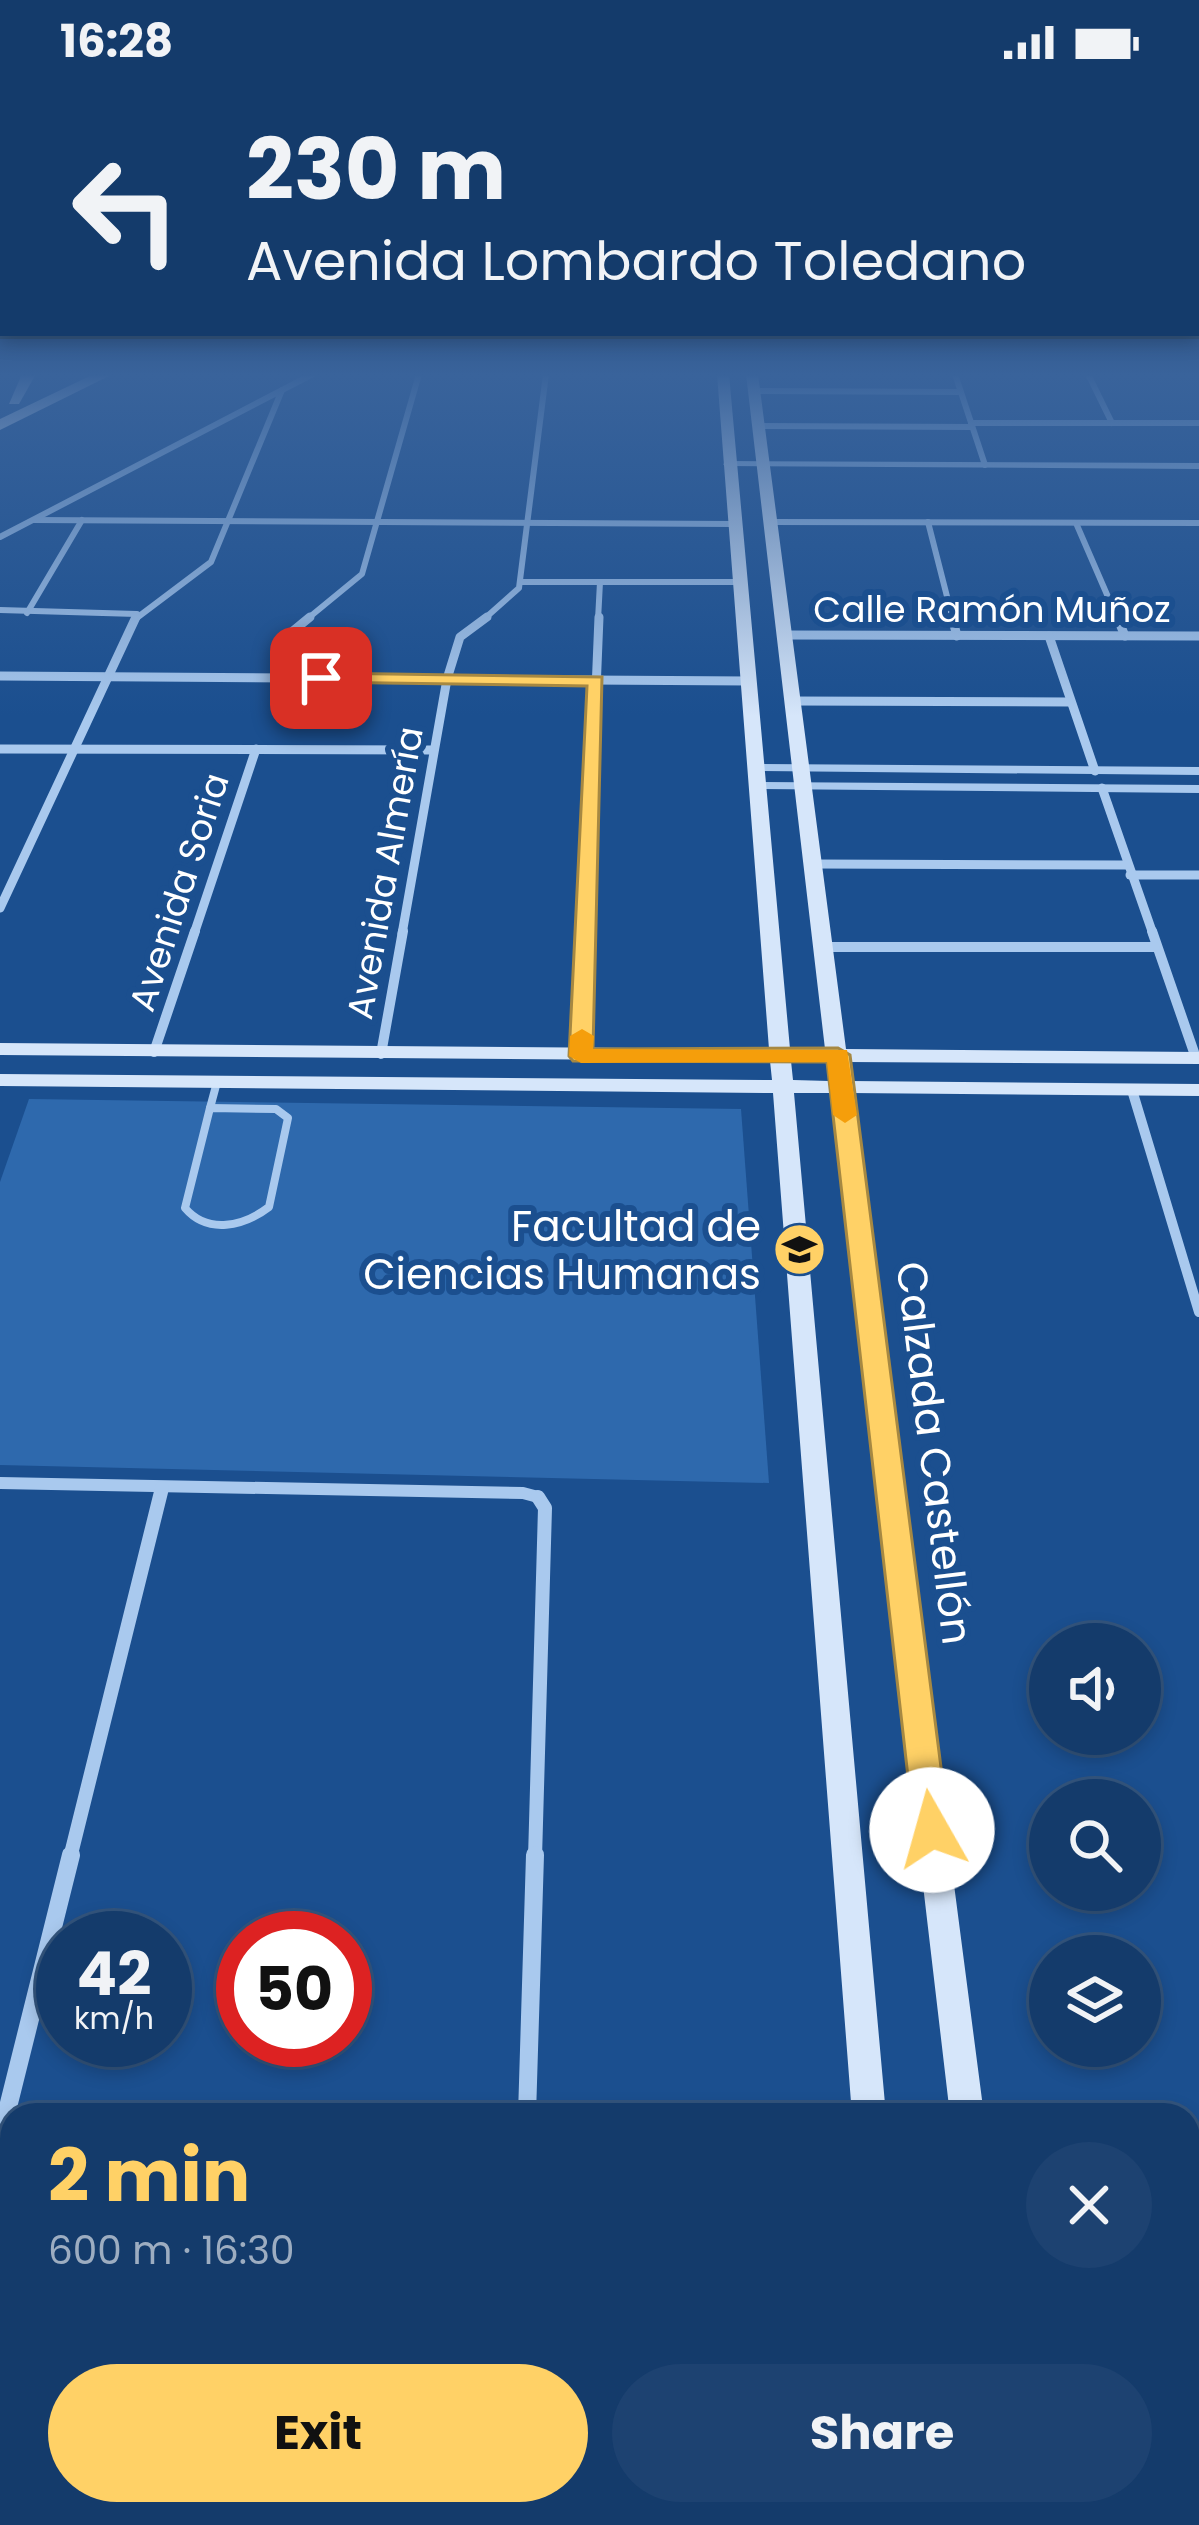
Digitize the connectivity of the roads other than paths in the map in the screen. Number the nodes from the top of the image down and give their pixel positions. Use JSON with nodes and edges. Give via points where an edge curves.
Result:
{"nodes":[{"id":1,"x":95,"y":488,"type":"edge"},
{"id":2,"x":242,"y":488,"type":"edge"},
{"id":3,"x":388,"y":488,"type":"edge"},
{"id":4,"x":532,"y":488,"type":"edge"},
{"id":5,"x":731,"y":488,"type":"edge"},
{"id":6,"x":766,"y":488,"type":"edge"},
{"id":7,"x":34,"y":520,"type":"junction"},
{"id":8,"x":82,"y":520,"type":"junction"},
{"id":9,"x":229,"y":521,"type":"junction"},
{"id":10,"x":379,"y":522,"type":"junction"},
{"id":11,"x":771,"y":522,"type":"junction"},
{"id":12,"x":928,"y":522,"type":"junction"},
{"id":13,"x":528,"y":523,"type":"junction"},
{"id":14,"x":1076,"y":523,"type":"junction"},
{"id":15,"x":1199,"y":523,"type":"edge"},
{"id":16,"x":734,"y":524,"type":"junction"},
{"id":17,"x":0,"y":537,"type":"edge"},
{"id":18,"x":521,"y":581,"type":"junction"},
{"id":19,"x":600,"y":581,"type":"junction"},
{"id":20,"x":739,"y":583,"type":"junction"},
{"id":21,"x":0,"y":610,"type":"edge"},
{"id":22,"x":27,"y":613,"type":"junction"},
{"id":23,"x":137,"y":614,"type":"junction"},
{"id":24,"x":784,"y":635,"type":"junction"},
{"id":25,"x":957,"y":636,"type":"junction"},
{"id":26,"x":1049,"y":636,"type":"junction"},
{"id":27,"x":1126,"y":637,"type":"junction"},
{"id":28,"x":1199,"y":637,"type":"edge"},
{"id":29,"x":0,"y":676,"type":"edge"},
{"id":30,"x":108,"y":677,"type":"junction"},
{"id":31,"x":280,"y":678,"type":"junction"},
{"id":32,"x":447,"y":679,"type":"junction"},
{"id":33,"x":596,"y":681,"type":"junction"},
{"id":34,"x":748,"y":681,"type":"junction"},
{"id":35,"x":794,"y":700,"type":"junction"},
{"id":36,"x":1070,"y":702,"type":"junction"},
{"id":37,"x":0,"y":749,"type":"edge"},
{"id":38,"x":74,"y":749,"type":"junction"},
{"id":39,"x":256,"y":749,"type":"junction"},
{"id":40,"x":433,"y":750,"type":"junction"},
{"id":41,"x":1095,"y":771,"type":"junction"},
{"id":42,"x":1199,"y":771,"type":"edge"},
{"id":43,"x":759,"y":777,"type":"junction"},
{"id":44,"x":804,"y":777,"type":"junction"},
{"id":45,"x":1102,"y":788,"type":"junction"},
{"id":46,"x":1199,"y":789,"type":"edge"},
{"id":47,"x":815,"y":864,"type":"junction"},
{"id":48,"x":1128,"y":870,"type":"junction"},
{"id":49,"x":1199,"y":875,"type":"edge"},
{"id":50,"x":0,"y":908,"type":"edge"},
{"id":51,"x":1155,"y":946,"type":"junction"},
{"id":52,"x":826,"y":947,"type":"junction"},
{"id":53,"x":0,"y":1049,"type":"edge"},
{"id":54,"x":154,"y":1052,"type":"junction"},
{"id":55,"x":381,"y":1054,"type":"junction"},
{"id":56,"x":838,"y":1055,"type":"junction"},
{"id":57,"x":581,"y":1056,"type":"junction"},
{"id":58,"x":1198,"y":1058,"type":"edge"},
{"id":59,"x":783,"y":1071,"type":"junction"},
{"id":60,"x":0,"y":1076,"type":"edge"},
{"id":61,"x":227,"y":1082,"type":"junction"},
{"id":62,"x":842,"y":1086,"type":"junction"},
{"id":63,"x":1132,"y":1090,"type":"junction"},
{"id":64,"x":1199,"y":1090,"type":"edge"},
{"id":65,"x":208,"y":1108,"type":"junction"},
{"id":66,"x":229,"y":1108,"type":"junction"},
{"id":67,"x":1199,"y":1312,"type":"edge"},
{"id":68,"x":0,"y":1483,"type":"edge"},
{"id":69,"x":162,"y":1488,"type":"junction"},
{"id":70,"x":538,"y":1497,"type":"joint"},
{"id":71,"x":10,"y":2103,"type":"edge"},
{"id":72,"x":526,"y":2103,"type":"edge"},
{"id":73,"x":868,"y":2103,"type":"edge"},
{"id":74,"x":966,"y":2103,"type":"edge"}],
"edges":[{"from":1,"to":7,"type":"street"},
{"from":2,"to":9,"type":"street"},
{"from":3,"to":10,"type":"street"},
{"from":4,"to":13,"type":"street"},
{"from":5,"to":16,"type":"main road"},
{"from":6,"to":11,"type":"main road","name":"Calzada Castellón"},
{"from":7,"to":8,"type":"street"},
{"from":7,"to":17,"type":"street"},
{"from":8,"to":9,"type":"street"},
{"from":8,"to":22,"type":"street"},
{"from":9,"to":10,"type":"street"},
{"from":9,"to":23,"type":"street","via":[[205,569]]},
{"from":10,"to":13,"type":"street"},
{"from":10,"to":31,"type":"street","via":[[358,580],[293,631]]},
{"from":11,"to":12,"type":"street"},
{"from":11,"to":24,"type":"main road","name":"Calzada Castellón"},
{"from":12,"to":14,"type":"street"},
{"from":12,"to":25,"type":"street"},
{"from":13,"to":16,"type":"street"},
{"from":13,"to":18,"type":"street"},
{"from":14,"to":15,"type":"street"},
{"from":14,"to":27,"type":"street"},
{"from":16,"to":20,"type":"main road"},
{"from":18,"to":19,"type":"street"},
{"from":18,"to":32,"type":"street","name":"Avenida Almería","via":[[508,602],[460,637]]},
{"from":19,"to":20,"type":"street"},
{"from":19,"to":33,"type":"street"},
{"from":20,"to":34,"type":"main road"},
{"from":21,"to":22,"type":"street"},
{"from":22,"to":23,"type":"street"},
{"from":23,"to":30,"type":"street"},
{"from":24,"to":25,"type":"street","name":"Calle Ramón Muñoz"},
{"from":24,"to":35,"type":"main road","name":"Calzada Castellón"},
{"from":25,"to":26,"type":"street","name":"Calle Ramón Muñoz"},
{"from":26,"to":27,"type":"street","name":"Calle Ramón Muñoz"},
{"from":26,"to":36,"type":"street"},
{"from":27,"to":28,"type":"street","name":"Calle Ramón Muñoz"},
{"from":29,"to":30,"type":"street"},
{"from":30,"to":31,"type":"street"},
{"from":30,"to":38,"type":"street"},
{"from":31,"to":32,"type":"street"},
{"from":32,"to":33,"type":"street"},
{"from":32,"to":40,"type":"street","name":"Avenida Almería"},
{"from":33,"to":34,"type":"street"},
{"from":33,"to":57,"type":"street"},
{"from":34,"to":43,"type":"main road"},
{"from":35,"to":36,"type":"street"},
{"from":35,"to":44,"type":"main road","name":"Calzada Castellón"},
{"from":36,"to":41,"type":"street"},
{"from":37,"to":38,"type":"street"},
{"from":38,"to":39,"type":"street"},
{"from":38,"to":50,"type":"street"},
{"from":39,"to":40,"type":"street"},
{"from":39,"to":54,"type":"street","name":"Avenida Soria"},
{"from":40,"to":55,"type":"street","name":"Avenida Almería"},
{"from":41,"to":42,"type":"street"},
{"from":41,"to":44,"type":"street"},
{"from":43,"to":44,"type":"street"},
{"from":43,"to":59,"type":"main road"},
{"from":44,"to":45,"type":"street"},
{"from":44,"to":47,"type":"main road","name":"Calzada Castellón"},
{"from":45,"to":46,"type":"street"},
{"from":45,"to":48,"type":"street"},
{"from":47,"to":48,"type":"street"},
{"from":47,"to":52,"type":"main road","name":"Calzada Castellón"},
{"from":48,"to":49,"type":"street"},
{"from":48,"to":51,"type":"street"},
{"from":51,"to":52,"type":"street"},
{"from":51,"to":58,"type":"street"},
{"from":52,"to":56,"type":"main road","name":"Calzada Castellón"},
{"from":53,"to":54,"type":"main road"},
{"from":54,"to":55,"type":"main road"},
{"from":54,"to":60,"type":"main road","via":[[117,1068]]},
{"from":55,"to":57,"type":"main road"},
{"from":55,"to":61,"type":"main road","via":[[249,1062],[234,1066]]},
{"from":56,"to":58,"type":"main road"},
{"from":56,"to":59,"type":"main road"},
{"from":56,"to":62,"type":"main road","name":"Calzada Castellón"},
{"from":57,"to":59,"type":"main road"},
{"from":59,"to":61,"type":"main road"},
{"from":59,"to":62,"type":"main road"},
{"from":59,"to":73,"type":"main road"},
{"from":60,"to":61,"type":"main road"},
{"from":61,"to":65,"type":"lane"},
{"from":61,"to":66,"type":"lane"},
{"from":62,"to":63,"type":"main road"},
{"from":62,"to":74,"type":"main road","name":"Calzada Castellón"},
{"from":63,"to":64,"type":"main road"},
{"from":63,"to":67,"type":"street"},
{"from":65,"to":66,"type":"lane"},
{"from":65,"to":66,"type":"lane","via":[[185,1208],[193,1220],[229,1225],[269,1207],[288,1121],[276,1109]]},
{"from":68,"to":69,"type":"street"},
{"from":69,"to":70,"type":"street"},
{"from":69,"to":71,"type":"street"},
{"from":70,"to":72,"type":"street","via":[[544,1508]]}]}
